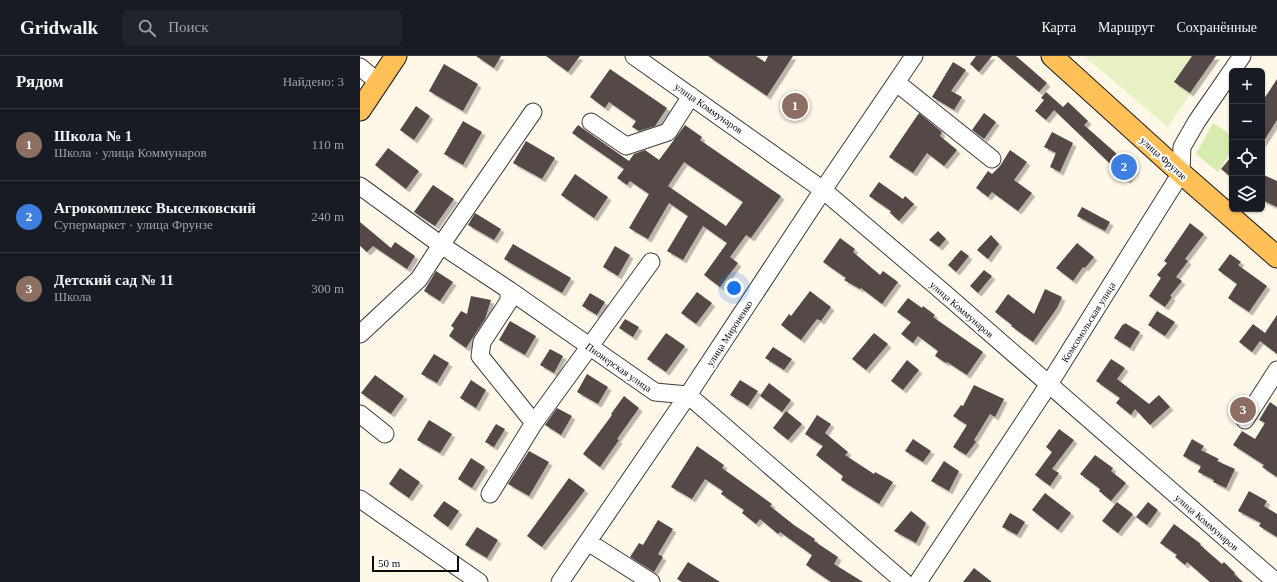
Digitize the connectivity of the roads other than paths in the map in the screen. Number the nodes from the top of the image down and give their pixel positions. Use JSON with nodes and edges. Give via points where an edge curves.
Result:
{"nodes":[{"id":1,"x":396,"y":56,"type":"edge"},
{"id":2,"x":634,"y":56,"type":"edge"},
{"id":3,"x":914,"y":56,"type":"edge"},
{"id":4,"x":1052,"y":56,"type":"edge"},
{"id":5,"x":1242,"y":56,"type":"edge"},
{"id":6,"x":360,"y":67,"type":"edge"},
{"id":7,"x":378,"y":82,"type":"junction"},
{"id":8,"x":897,"y":83,"type":"junction"},
{"id":9,"x":691,"y":96,"type":"junction"},
{"id":10,"x":360,"y":110,"type":"edge"},
{"id":11,"x":533,"y":112,"type":"dead end"},
{"id":12,"x":591,"y":122,"type":"dead end"},
{"id":13,"x":992,"y":159,"type":"dead end"},
{"id":14,"x":1180,"y":173,"type":"junction"},
{"id":15,"x":360,"y":186,"type":"edge"},
{"id":16,"x":823,"y":190,"type":"junction"},
{"id":17,"x":441,"y":245,"type":"junction"},
{"id":18,"x":1277,"y":258,"type":"edge"},
{"id":19,"x":651,"y":262,"type":"dead end"},
{"id":20,"x":509,"y":290,"type":"junction"},
{"id":21,"x":360,"y":334,"type":"edge"},
{"id":22,"x":590,"y":346,"type":"junction"},
{"id":23,"x":1277,"y":370,"type":"edge"},
{"id":24,"x":1049,"y":384,"type":"junction"},
{"id":25,"x":688,"y":395,"type":"junction"},
{"id":26,"x":360,"y":414,"type":"edge"},
{"id":27,"x":1245,"y":420,"type":"dead end"},
{"id":28,"x":534,"y":423,"type":"junction"},
{"id":29,"x":385,"y":434,"type":"dead end"},
{"id":30,"x":490,"y":494,"type":"dead end"},
{"id":31,"x":360,"y":499,"type":"edge"},
{"id":32,"x":588,"y":542,"type":"junction"},
{"id":33,"x":479,"y":582,"type":"edge"},
{"id":34,"x":560,"y":582,"type":"edge"},
{"id":35,"x":651,"y":582,"type":"edge"},
{"id":36,"x":904,"y":582,"type":"edge"},
{"id":37,"x":918,"y":582,"type":"edge"},
{"id":38,"x":1276,"y":582,"type":"edge"}],
"edges":[{"from":1,"to":7,"type":"main road"},
{"from":2,"to":9,"type":"street","name":"улица Коммунаров"},
{"from":3,"to":8,"type":"street","name":"улица Мироненко"},
{"from":4,"to":14,"type":"main road","name":"улица Фрунзе"},
{"from":5,"to":14,"type":"street","name":"Комсомольская улица","via":[[1197,121],[1182,148]]},
{"from":6,"to":7,"type":"street"},
{"from":7,"to":10,"type":"main road"},
{"from":8,"to":13,"type":"street"},
{"from":8,"to":16,"type":"street","name":"улица Мироненко"},
{"from":9,"to":12,"type":"street","via":[[668,132],[626,146]]},
{"from":9,"to":16,"type":"street","name":"улица Коммунаров"},
{"from":11,"to":17,"type":"street"},
{"from":14,"to":18,"type":"main road","name":"улица Фрунзе"},
{"from":14,"to":24,"type":"street","name":"Комсомольская улица"},
{"from":15,"to":17,"type":"street","name":"Пионерская улица"},
{"from":16,"to":24,"type":"street","name":"улица Коммунаров"},
{"from":16,"to":25,"type":"street","name":"улица Мироненко"},
{"from":17,"to":20,"type":"street","name":"Пионерская улица"},
{"from":17,"to":21,"type":"street","via":[[419,280]]},
{"from":19,"to":22,"type":"street"},
{"from":20,"to":22,"type":"street","name":"Пионерская улица"},
{"from":20,"to":28,"type":"street","via":[[509,301],[482,342],[480,356]]},
{"from":22,"to":25,"type":"street","name":"Пионерская улица","via":[[655,392]]},
{"from":22,"to":28,"type":"street"},
{"from":23,"to":27,"type":"street"},
{"from":24,"to":37,"type":"street","name":"Комсомольская улица"},
{"from":24,"to":38,"type":"street","name":"улица Коммунаров"},
{"from":25,"to":32,"type":"street","name":"улица Мироненко"},
{"from":25,"to":36,"type":"street"},
{"from":26,"to":29,"type":"street"},
{"from":28,"to":30,"type":"street"},
{"from":31,"to":33,"type":"street"},
{"from":32,"to":34,"type":"street","name":"улица Мироненко"},
{"from":32,"to":35,"type":"street"}]}
